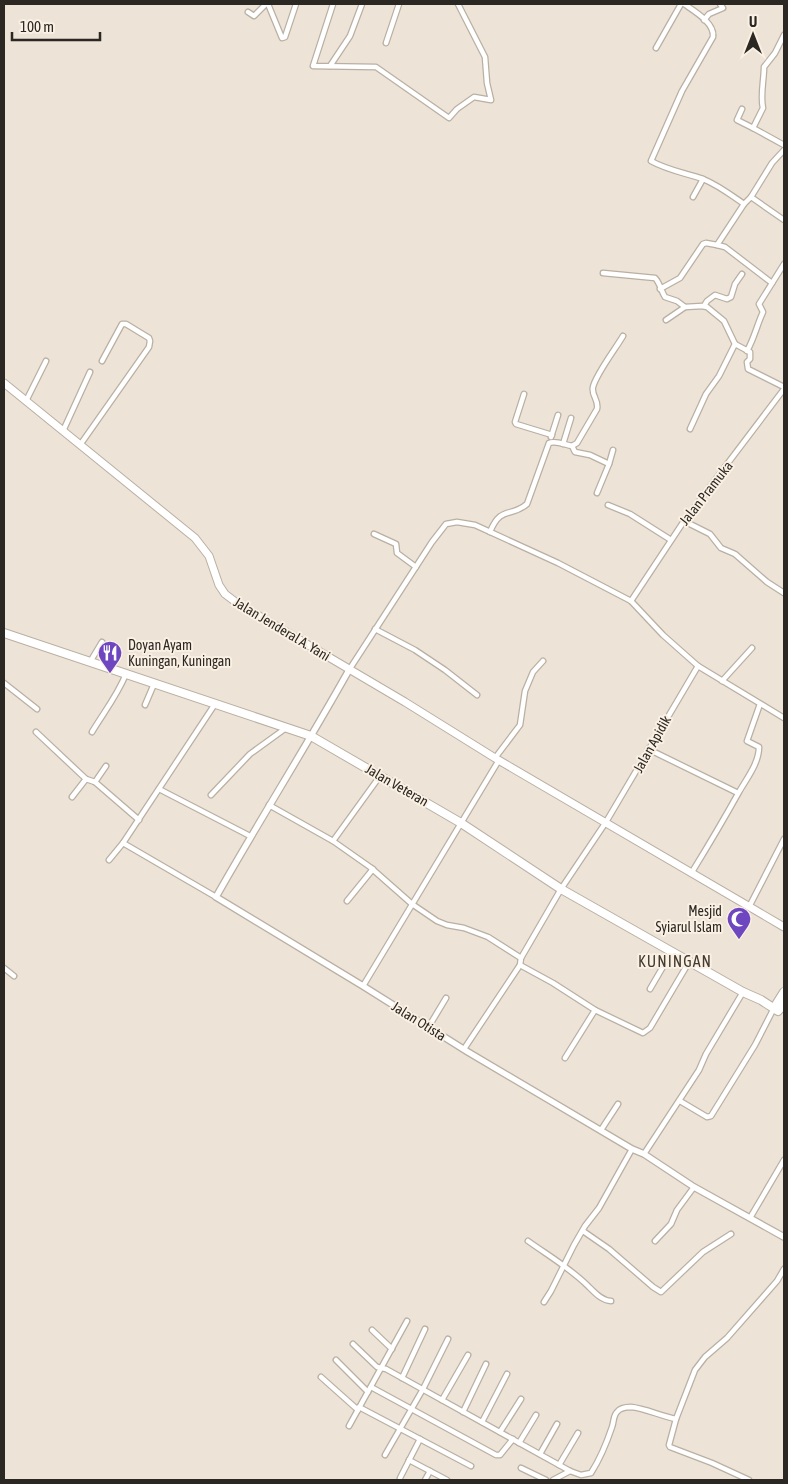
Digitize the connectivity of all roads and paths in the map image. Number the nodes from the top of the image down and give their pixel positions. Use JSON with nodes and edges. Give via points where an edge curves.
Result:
{"nodes":[{"id":1,"x":267,"y":4,"type":"edge"},
{"id":2,"x":296,"y":4,"type":"edge"},
{"id":3,"x":333,"y":4,"type":"edge"},
{"id":4,"x":362,"y":4,"type":"edge"},
{"id":5,"x":399,"y":4,"type":"edge"},
{"id":6,"x":458,"y":4,"type":"edge"},
{"id":7,"x":682,"y":4,"type":"edge"},
{"id":8,"x":720,"y":4,"type":"edge"},
{"id":9,"x":248,"y":12,"type":"dead end"},
{"id":10,"x":704,"y":20,"type":"junction"},
{"id":11,"x":784,"y":35,"type":"edge"},
{"id":12,"x":386,"y":43,"type":"dead end"},
{"id":13,"x":656,"y":48,"type":"dead end"},
{"id":14,"x":330,"y":66,"type":"junction"},
{"id":15,"x":742,"y":109,"type":"dead end"},
{"id":16,"x":753,"y":128,"type":"junction"},
{"id":17,"x":784,"y":145,"type":"edge"},
{"id":18,"x":784,"y":150,"type":"edge"},
{"id":19,"x":702,"y":179,"type":"junction"},
{"id":20,"x":693,"y":197,"type":"dead end"},
{"id":21,"x":751,"y":197,"type":"junction"},
{"id":22,"x":744,"y":204,"type":"junction"},
{"id":23,"x":784,"y":220,"type":"edge"},
{"id":24,"x":718,"y":245,"type":"junction"},
{"id":25,"x":784,"y":264,"type":"edge"},
{"id":26,"x":603,"y":273,"type":"dead end"},
{"id":27,"x":742,"y":274,"type":"dead end"},
{"id":28,"x":772,"y":283,"type":"junction"},
{"id":29,"x":660,"y":289,"type":"junction"},
{"id":30,"x":704,"y":306,"type":"junction"},
{"id":31,"x":684,"y":307,"type":"junction"},
{"id":32,"x":666,"y":320,"type":"dead end"},
{"id":33,"x":623,"y":336,"type":"dead end"},
{"id":34,"x":735,"y":344,"type":"junction"},
{"id":35,"x":747,"y":351,"type":"junction"},
{"id":36,"x":46,"y":361,"type":"dead end"},
{"id":37,"x":102,"y":361,"type":"dead end"},
{"id":38,"x":90,"y":372,"type":"dead end"},
{"id":39,"x":4,"y":383,"type":"edge"},
{"id":40,"x":784,"y":388,"type":"edge"},
{"id":41,"x":524,"y":394,"type":"dead end"},
{"id":42,"x":26,"y":401,"type":"junction"},
{"id":43,"x":558,"y":415,"type":"dead end"},
{"id":44,"x":572,"y":418,"type":"dead end"},
{"id":45,"x":690,"y":429,"type":"dead end"},
{"id":46,"x":63,"y":432,"type":"junction"},
{"id":47,"x":552,"y":435,"type":"junction"},
{"id":48,"x":549,"y":443,"type":"junction"},
{"id":49,"x":563,"y":444,"type":"junction"},
{"id":50,"x":80,"y":445,"type":"junction"},
{"id":51,"x":572,"y":446,"type":"junction"},
{"id":52,"x":613,"y":450,"type":"dead end"},
{"id":53,"x":608,"y":464,"type":"junction"},
{"id":54,"x":597,"y":493,"type":"dead end"},
{"id":55,"x":608,"y":505,"type":"dead end"},
{"id":56,"x":684,"y":521,"type":"junction"},
{"id":57,"x":490,"y":532,"type":"junction"},
{"id":58,"x":374,"y":534,"type":"dead end"},
{"id":59,"x":671,"y":540,"type":"junction"},
{"id":60,"x":416,"y":567,"type":"junction"},
{"id":61,"x":784,"y":593,"type":"edge"},
{"id":62,"x":631,"y":601,"type":"junction"},
{"id":63,"x":376,"y":629,"type":"junction"},
{"id":64,"x":4,"y":633,"type":"edge"},
{"id":65,"x":102,"y":642,"type":"dead end"},
{"id":66,"x":752,"y":648,"type":"dead end"},
{"id":67,"x":90,"y":662,"type":"junction"},
{"id":68,"x":543,"y":662,"type":"dead end"},
{"id":69,"x":698,"y":666,"type":"junction"},
{"id":70,"x":349,"y":670,"type":"junction"},
{"id":71,"x":126,"y":674,"type":"junction"},
{"id":72,"x":722,"y":681,"type":"junction"},
{"id":73,"x":4,"y":683,"type":"edge"},
{"id":74,"x":154,"y":684,"type":"junction"},
{"id":75,"x":477,"y":695,"type":"dead end"},
{"id":76,"x":215,"y":704,"type":"junction"},
{"id":77,"x":760,"y":704,"type":"junction"},
{"id":78,"x":145,"y":705,"type":"dead end"},
{"id":79,"x":37,"y":709,"type":"dead end"},
{"id":80,"x":784,"y":718,"type":"edge"},
{"id":81,"x":287,"y":728,"type":"junction"},
{"id":82,"x":36,"y":732,"type":"dead end"},
{"id":83,"x":92,"y":732,"type":"dead end"},
{"id":84,"x":311,"y":736,"type":"junction"},
{"id":85,"x":648,"y":749,"type":"junction"},
{"id":86,"x":497,"y":759,"type":"junction"},
{"id":87,"x":106,"y":766,"type":"dead end"},
{"id":88,"x":380,"y":776,"type":"junction"},
{"id":89,"x":86,"y":779,"type":"junction"},
{"id":90,"x":95,"y":782,"type":"junction"},
{"id":91,"x":159,"y":789,"type":"junction"},
{"id":92,"x":738,"y":793,"type":"junction"},
{"id":93,"x":211,"y":794,"type":"dead end"},
{"id":94,"x":72,"y":796,"type":"dead end"},
{"id":95,"x":269,"y":805,"type":"junction"},
{"id":96,"x":138,"y":820,"type":"junction"},
{"id":97,"x":606,"y":822,"type":"junction"},
{"id":98,"x":461,"y":823,"type":"junction"},
{"id":99,"x":250,"y":836,"type":"junction"},
{"id":100,"x":784,"y":839,"type":"edge"},
{"id":101,"x":333,"y":842,"type":"junction"},
{"id":102,"x":123,"y":843,"type":"junction"},
{"id":103,"x":109,"y":860,"type":"dead end"},
{"id":104,"x":373,"y":869,"type":"junction"},
{"id":105,"x":692,"y":872,"type":"junction"},
{"id":106,"x":561,"y":889,"type":"junction"},
{"id":107,"x":216,"y":898,"type":"junction"},
{"id":108,"x":347,"y":901,"type":"dead end"},
{"id":109,"x":412,"y":904,"type":"junction"},
{"id":110,"x":749,"y":907,"type":"junction"},
{"id":111,"x":784,"y":927,"type":"edge"},
{"id":112,"x":671,"y":953,"type":"junction"},
{"id":113,"x":521,"y":958,"type":"junction"},
{"id":114,"x":689,"y":962,"type":"junction"},
{"id":115,"x":520,"y":965,"type":"junction"},
{"id":116,"x":5,"y":969,"type":"edge"},
{"id":117,"x":4,"y":976,"type":"edge"},
{"id":118,"x":14,"y":976,"type":"dead end"},
{"id":119,"x":363,"y":986,"type":"junction"},
{"id":120,"x":650,"y":989,"type":"dead end"},
{"id":121,"x":743,"y":992,"type":"junction"},
{"id":122,"x":784,"y":992,"type":"edge"},
{"id":123,"x":446,"y":998,"type":"dead end"},
{"id":124,"x":784,"y":1004,"type":"edge"},
{"id":125,"x":595,"y":1010,"type":"junction"},
{"id":126,"x":779,"y":1012,"type":"edge"},
{"id":127,"x":428,"y":1028,"type":"junction"},
{"id":128,"x":464,"y":1049,"type":"junction"},
{"id":129,"x":565,"y":1058,"type":"dead end"},
{"id":130,"x":680,"y":1101,"type":"junction"},
{"id":131,"x":618,"y":1104,"type":"dead end"},
{"id":132,"x":601,"y":1130,"type":"junction"},
{"id":133,"x":632,"y":1149,"type":"junction"},
{"id":134,"x":644,"y":1154,"type":"junction"},
{"id":135,"x":784,"y":1160,"type":"edge"},
{"id":136,"x":694,"y":1187,"type":"junction"},
{"id":137,"x":750,"y":1218,"type":"junction"},
{"id":138,"x":583,"y":1231,"type":"junction"},
{"id":139,"x":731,"y":1234,"type":"dead end"},
{"id":140,"x":784,"y":1236,"type":"edge"},
{"id":141,"x":528,"y":1241,"type":"dead end"},
{"id":142,"x":655,"y":1241,"type":"dead end"},
{"id":143,"x":564,"y":1266,"type":"junction"},
{"id":144,"x":784,"y":1269,"type":"edge"},
{"id":145,"x":610,"y":1301,"type":"dead end"},
{"id":146,"x":544,"y":1302,"type":"dead end"},
{"id":147,"x":407,"y":1321,"type":"dead end"},
{"id":148,"x":425,"y":1329,"type":"dead end"},
{"id":149,"x":372,"y":1330,"type":"dead end"},
{"id":150,"x":448,"y":1339,"type":"dead end"},
{"id":151,"x":353,"y":1344,"type":"dead end"},
{"id":152,"x":392,"y":1349,"type":"junction"},
{"id":153,"x":468,"y":1355,"type":"dead end"},
{"id":154,"x":336,"y":1360,"type":"dead end"},
{"id":155,"x":486,"y":1364,"type":"dead end"},
{"id":156,"x":381,"y":1368,"type":"junction"},
{"id":157,"x":507,"y":1374,"type":"dead end"},
{"id":158,"x":321,"y":1377,"type":"dead end"},
{"id":159,"x":402,"y":1378,"type":"junction"},
{"id":160,"x":371,"y":1387,"type":"junction"},
{"id":161,"x":423,"y":1389,"type":"junction"},
{"id":162,"x":368,"y":1392,"type":"junction"},
{"id":163,"x":521,"y":1399,"type":"dead end"},
{"id":164,"x":442,"y":1400,"type":"junction"},
{"id":165,"x":358,"y":1409,"type":"junction"},
{"id":166,"x":412,"y":1409,"type":"junction"},
{"id":167,"x":463,"y":1412,"type":"junction"},
{"id":168,"x":536,"y":1414,"type":"dead end"},
{"id":169,"x":676,"y":1418,"type":"junction"},
{"id":170,"x":482,"y":1422,"type":"junction"},
{"id":171,"x":557,"y":1424,"type":"dead end"},
{"id":172,"x":349,"y":1426,"type":"dead end"},
{"id":173,"x":400,"y":1429,"type":"junction"},
{"id":174,"x":500,"y":1432,"type":"junction"},
{"id":175,"x":578,"y":1433,"type":"dead end"},
{"id":176,"x":420,"y":1439,"type":"junction"},
{"id":177,"x":512,"y":1439,"type":"junction"},
{"id":178,"x":519,"y":1443,"type":"junction"},
{"id":179,"x":540,"y":1454,"type":"junction"},
{"id":180,"x":385,"y":1455,"type":"dead end"},
{"id":181,"x":409,"y":1460,"type":"junction"},
{"id":182,"x":559,"y":1465,"type":"junction"},
{"id":183,"x":471,"y":1466,"type":"dead end"},
{"id":184,"x":521,"y":1468,"type":"dead end"},
{"id":185,"x":430,"y":1471,"type":"junction"},
{"id":186,"x":570,"y":1471,"type":"junction"},
{"id":187,"x":400,"y":1478,"type":"dead end"},
{"id":188,"x":425,"y":1480,"type":"edge"},
{"id":189,"x":447,"y":1480,"type":"edge"},
{"id":190,"x":546,"y":1480,"type":"edge"},
{"id":191,"x":553,"y":1480,"type":"edge"},
{"id":192,"x":749,"y":1480,"type":"edge"}],
"edges":[{"from":1,"to":2,"type":"street","via":[[283,38]]},
{"from":1,"to":9,"type":"street","via":[[254,16]]},
{"from":3,"to":14,"type":"street","via":[[313,66]]},
{"from":4,"to":14,"type":"street","via":[[350,36]]},
{"from":5,"to":12,"type":"street"},
{"from":6,"to":14,"type":"street","via":[[485,57],[491,100],[474,97],[449,118],[376,67]]},
{"from":7,"to":10,"type":"street"},
{"from":7,"to":13,"type":"street"},
{"from":8,"to":10,"type":"street","via":[[723,8]]},
{"from":10,"to":19,"type":"street","via":[[714,32],[713,37],[682,91],[651,161]]},
{"from":11,"to":16,"type":"street","via":[[764,67],[763,108]]},
{"from":15,"to":16,"type":"street","via":[[737,120]]},
{"from":16,"to":17,"type":"street"},
{"from":18,"to":21,"type":"street"},
{"from":19,"to":20,"type":"street"},
{"from":19,"to":22,"type":"street"},
{"from":21,"to":22,"type":"street"},
{"from":21,"to":23,"type":"street"},
{"from":22,"to":24,"type":"street"},
{"from":24,"to":28,"type":"street"},
{"from":24,"to":29,"type":"street","via":[[703,244],[680,278]]},
{"from":25,"to":28,"type":"street"},
{"from":26,"to":29,"type":"street","via":[[655,278]]},
{"from":27,"to":30,"type":"street","via":[[731,297],[715,296]]},
{"from":28,"to":35,"type":"street","via":[[759,304],[763,312]]},
{"from":29,"to":31,"type":"street","via":[[665,297]]},
{"from":30,"to":31,"type":"street"},
{"from":30,"to":34,"type":"street","via":[[724,321]]},
{"from":31,"to":32,"type":"street"},
{"from":33,"to":51,"type":"street","via":[[592,389],[598,402],[597,410]]},
{"from":34,"to":35,"type":"street"},
{"from":34,"to":45,"type":"street"},
{"from":35,"to":40,"type":"street","via":[[750,352],[748,369]]},
{"from":36,"to":42,"type":"street"},
{"from":37,"to":50,"type":"street","via":[[122,324],[149,338],[149,347]]},
{"from":38,"to":46,"type":"street"},
{"from":39,"to":42,"type":"main road","name":"Jalan Jenderal A. Yani"},
{"from":40,"to":56,"type":"street","name":"Jalan Pramuka"},
{"from":41,"to":47,"type":"street","via":[[516,424]]},
{"from":42,"to":46,"type":"main road","name":"Jalan Jenderal A. Yani"},
{"from":43,"to":47,"type":"street"},
{"from":44,"to":49,"type":"street"},
{"from":46,"to":50,"type":"main road","name":"Jalan Jenderal A. Yani"},
{"from":47,"to":48,"type":"street"},
{"from":48,"to":49,"type":"street"},
{"from":48,"to":57,"type":"street","via":[[527,504],[522,509],[504,513]]},
{"from":49,"to":51,"type":"street"},
{"from":50,"to":70,"type":"main road","name":"Jalan Jenderal A. Yani","via":[[202,546],[225,594]]},
{"from":51,"to":53,"type":"street","via":[[575,452]]},
{"from":52,"to":53,"type":"street"},
{"from":53,"to":54,"type":"street"},
{"from":55,"to":59,"type":"street","via":[[630,514]]},
{"from":56,"to":59,"type":"street","name":"Jalan Pramuka"},
{"from":56,"to":61,"type":"street","via":[[710,534],[721,548],[735,554]]},
{"from":57,"to":60,"type":"street","via":[[475,525],[446,524]]},
{"from":57,"to":62,"type":"street"},
{"from":58,"to":60,"type":"street","via":[[396,544],[397,553]]},
{"from":59,"to":62,"type":"street","name":"Jalan Pramuka"},
{"from":60,"to":63,"type":"street"},
{"from":62,"to":69,"type":"street"},
{"from":63,"to":70,"type":"street"},
{"from":63,"to":75,"type":"street","via":[[415,650]]},
{"from":64,"to":67,"type":"main road","name":"Jalan Veteran"},
{"from":65,"to":67,"type":"street"},
{"from":66,"to":72,"type":"street"},
{"from":67,"to":71,"type":"main road","name":"Jalan Veteran"},
{"from":68,"to":86,"type":"street","via":[[533,672],[526,691],[520,725]]},
{"from":69,"to":72,"type":"street"},
{"from":69,"to":85,"type":"street","name":"Jalan Apidik"},
{"from":70,"to":84,"type":"street"},
{"from":70,"to":86,"type":"main road","name":"Jalan Jenderal A. Yani"},
{"from":71,"to":74,"type":"main road","name":"Jalan Veteran"},
{"from":71,"to":83,"type":"street"},
{"from":72,"to":77,"type":"street"},
{"from":73,"to":79,"type":"street"},
{"from":74,"to":76,"type":"main road","name":"Jalan Veteran"},
{"from":74,"to":78,"type":"street"},
{"from":76,"to":81,"type":"main road","name":"Jalan Veteran"},
{"from":76,"to":91,"type":"street"},
{"from":77,"to":80,"type":"street"},
{"from":77,"to":92,"type":"street","via":[[747,741],[759,747],[758,754]]},
{"from":81,"to":84,"type":"main road","name":"Jalan Veteran"},
{"from":81,"to":93,"type":"street","via":[[250,754]]},
{"from":82,"to":89,"type":"street"},
{"from":84,"to":88,"type":"main road","name":"Jalan Veteran"},
{"from":84,"to":95,"type":"street"},
{"from":85,"to":92,"type":"street"},
{"from":85,"to":97,"type":"street","name":"Jalan Apidik"},
{"from":86,"to":97,"type":"main road","name":"Jalan Jenderal A. Yani"},
{"from":86,"to":98,"type":"street"},
{"from":87,"to":90,"type":"street"},
{"from":88,"to":98,"type":"main road","name":"Jalan Veteran"},
{"from":88,"to":101,"type":"street"},
{"from":89,"to":90,"type":"street"},
{"from":89,"to":94,"type":"street"},
{"from":90,"to":96,"type":"street"},
{"from":91,"to":96,"type":"street"},
{"from":91,"to":99,"type":"street"},
{"from":92,"to":105,"type":"street"},
{"from":95,"to":99,"type":"street"},
{"from":95,"to":101,"type":"street"},
{"from":96,"to":102,"type":"street"},
{"from":97,"to":105,"type":"main road","name":"Jalan Jenderal A. Yani"},
{"from":97,"to":106,"type":"street","name":"Jalan Apidik"},
{"from":98,"to":106,"type":"main road","name":"Jalan Veteran"},
{"from":98,"to":109,"type":"street"},
{"from":99,"to":107,"type":"street"},
{"from":100,"to":110,"type":"street"},
{"from":101,"to":104,"type":"street"},
{"from":102,"to":103,"type":"street"},
{"from":102,"to":107,"type":"street"},
{"from":104,"to":108,"type":"street"},
{"from":104,"to":109,"type":"street"},
{"from":105,"to":110,"type":"main road","name":"Jalan Jenderal A. Yani"},
{"from":106,"to":112,"type":"main road","name":"Jalan Veteran"},
{"from":106,"to":113,"type":"street","name":"Jalan Apidik"},
{"from":107,"to":119,"type":"street","name":"Jalan Otista"},
{"from":109,"to":113,"type":"street","via":[[447,925],[488,937]]},
{"from":109,"to":119,"type":"street"},
{"from":110,"to":111,"type":"main road","name":"Jalan Jenderal A. Yani"},
{"from":112,"to":114,"type":"main road","name":"Jalan Veteran"},
{"from":112,"to":120,"type":"street"},
{"from":113,"to":115,"type":"street"},
{"from":114,"to":121,"type":"main road","name":"Jalan Veteran"},
{"from":114,"to":125,"type":"street","via":[[647,1032],[637,1031]]},
{"from":115,"to":125,"type":"street"},
{"from":115,"to":128,"type":"street"},
{"from":116,"to":117,"type":"street"},
{"from":116,"to":118,"type":"street"},
{"from":119,"to":127,"type":"street","name":"Jalan Otista"},
{"from":121,"to":126,"type":"main road","name":"Jalan Veteran"},
{"from":121,"to":130,"type":"street"},
{"from":122,"to":126,"type":"main road"},
{"from":123,"to":127,"type":"street"},
{"from":124,"to":126,"type":"main road"},
{"from":125,"to":129,"type":"street"},
{"from":126,"to":130,"type":"street","via":[[711,1116],[707,1117]]},
{"from":127,"to":128,"type":"street","name":"Jalan Otista"},
{"from":128,"to":132,"type":"street","name":"Jalan Otista"},
{"from":130,"to":134,"type":"street"},
{"from":131,"to":132,"type":"street"},
{"from":132,"to":133,"type":"street","name":"Jalan Otista"},
{"from":133,"to":134,"type":"street","name":"Jalan Otista"},
{"from":133,"to":138,"type":"street"},
{"from":134,"to":136,"type":"street","name":"Jalan Otista"},
{"from":135,"to":137,"type":"street"},
{"from":136,"to":137,"type":"street","name":"Jalan Otista"},
{"from":136,"to":142,"type":"street","via":[[671,1224]]},
{"from":137,"to":140,"type":"street","name":"Jalan Otista"},
{"from":138,"to":139,"type":"street","via":[[661,1292],[703,1252]]},
{"from":138,"to":143,"type":"street"},
{"from":141,"to":143,"type":"street"},
{"from":143,"to":145,"type":"street"},
{"from":143,"to":146,"type":"street"},
{"from":144,"to":169,"type":"street","via":[[727,1338],[695,1370]]},
{"from":147,"to":152,"type":"street"},
{"from":148,"to":159,"type":"street"},
{"from":149,"to":152,"type":"street"},
{"from":150,"to":161,"type":"street"},
{"from":151,"to":156,"type":"street"},
{"from":152,"to":156,"type":"street"},
{"from":153,"to":164,"type":"street"},
{"from":154,"to":162,"type":"street"},
{"from":155,"to":167,"type":"street"},
{"from":156,"to":159,"type":"street"},
{"from":156,"to":160,"type":"street"},
{"from":157,"to":170,"type":"street"},
{"from":158,"to":165,"type":"street"},
{"from":159,"to":161,"type":"street"},
{"from":160,"to":162,"type":"street"},
{"from":160,"to":166,"type":"street"},
{"from":161,"to":164,"type":"street"},
{"from":161,"to":166,"type":"street"},
{"from":162,"to":165,"type":"street"},
{"from":163,"to":174,"type":"street"},
{"from":164,"to":167,"type":"street"},
{"from":165,"to":172,"type":"street"},
{"from":165,"to":173,"type":"street"},
{"from":166,"to":173,"type":"street"},
{"from":166,"to":177,"type":"street","via":[[496,1455],[500,1455]]},
{"from":167,"to":170,"type":"street"},
{"from":168,"to":178,"type":"street"},
{"from":169,"to":186,"type":"street","via":[[624,1407],[614,1417],[607,1441],[591,1473],[581,1475]]},
{"from":169,"to":192,"type":"street","via":[[670,1447]]},
{"from":170,"to":174,"type":"street"},
{"from":171,"to":179,"type":"street"},
{"from":173,"to":176,"type":"street"},
{"from":173,"to":180,"type":"street"},
{"from":174,"to":177,"type":"street"},
{"from":175,"to":182,"type":"street"},
{"from":176,"to":181,"type":"street"},
{"from":176,"to":183,"type":"street"},
{"from":177,"to":178,"type":"street"},
{"from":178,"to":179,"type":"street"},
{"from":179,"to":182,"type":"street"},
{"from":181,"to":185,"type":"street"},
{"from":181,"to":187,"type":"street"},
{"from":182,"to":186,"type":"street"},
{"from":184,"to":190,"type":"street"},
{"from":185,"to":188,"type":"street"},
{"from":185,"to":189,"type":"street"},
{"from":186,"to":191,"type":"street"}]}
